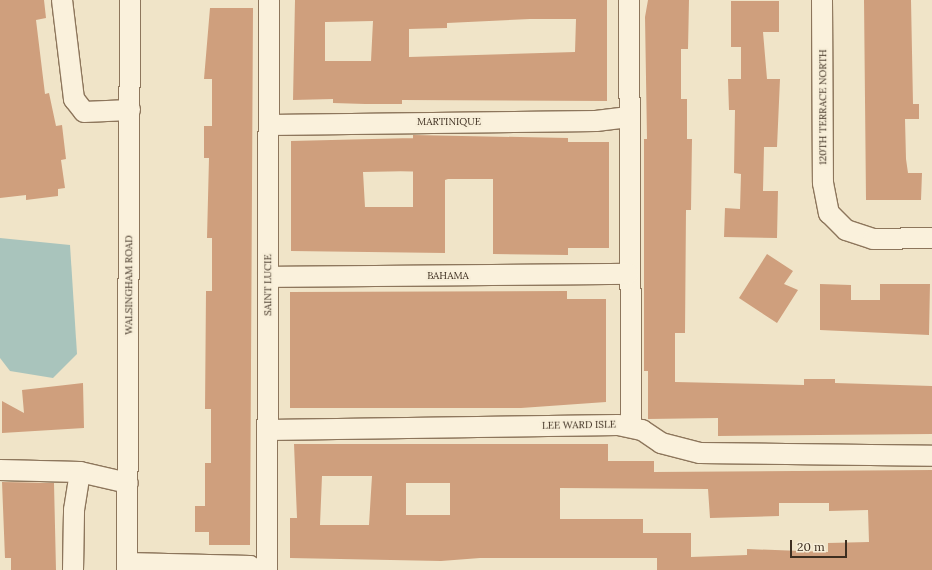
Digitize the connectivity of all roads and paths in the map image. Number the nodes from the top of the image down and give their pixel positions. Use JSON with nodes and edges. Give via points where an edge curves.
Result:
{"nodes":[{"id":1,"x":62,"y":0,"type":"edge"},
{"id":2,"x":130,"y":0,"type":"edge"},
{"id":3,"x":269,"y":0,"type":"edge"},
{"id":4,"x":629,"y":0,"type":"edge"},
{"id":5,"x":822,"y":0,"type":"edge"},
{"id":6,"x":130,"y":110,"type":"junction"},
{"id":7,"x":629,"y":117,"type":"junction"},
{"id":8,"x":269,"y":125,"type":"junction"},
{"id":9,"x":932,"y":238,"type":"edge"},
{"id":10,"x":628,"y":274,"type":"junction"},
{"id":11,"x":268,"y":277,"type":"junction"},
{"id":12,"x":631,"y":427,"type":"junction"},
{"id":13,"x":268,"y":430,"type":"junction"},
{"id":14,"x":932,"y":456,"type":"edge"},
{"id":15,"x":0,"y":470,"type":"edge"},
{"id":16,"x":80,"y":472,"type":"junction"},
{"id":17,"x":128,"y":483,"type":"junction"},
{"id":18,"x":127,"y":567,"type":"edge"},
{"id":19,"x":73,"y":570,"type":"edge"},
{"id":20,"x":255,"y":570,"type":"edge"},
{"id":21,"x":267,"y":570,"type":"edge"}],
"edges":[{"from":1,"to":6,"type":"street","via":[[74,99],[84,112]]},
{"from":2,"to":6,"type":"street","name":"WALSINGHAM ROAD"},
{"from":3,"to":8,"type":"street","name":"SAINT LUCIE"},
{"from":4,"to":7,"type":"street"},
{"from":5,"to":9,"type":"street","name":"120TH TERRACE NORTH","via":[[823,183],[830,213],[846,230],[873,239]]},
{"from":6,"to":17,"type":"street","name":"WALSINGHAM ROAD"},
{"from":7,"to":8,"type":"street","name":"MARTINIQUE","via":[[596,121]]},
{"from":7,"to":10,"type":"street"},
{"from":8,"to":11,"type":"street","name":"SAINT LUCIE"},
{"from":10,"to":11,"type":"street","name":"BAHAMA"},
{"from":10,"to":12,"type":"street"},
{"from":11,"to":13,"type":"street","name":"SAINT LUCIE"},
{"from":12,"to":13,"type":"street","name":"LEE WARD ISLE"},
{"from":12,"to":14,"type":"street","name":"LEE WARD ISLE","via":[[642,430],[661,443],[700,453]]},
{"from":13,"to":21,"type":"street","name":"SAINT LUCIE"},
{"from":15,"to":16,"type":"street"},
{"from":16,"to":17,"type":"street"},
{"from":16,"to":19,"type":"street","via":[[74,510]]},
{"from":17,"to":18,"type":"street","name":"WALSINGHAM ROAD"},
{"from":18,"to":20,"type":"street","via":[[250,566]]}]}
